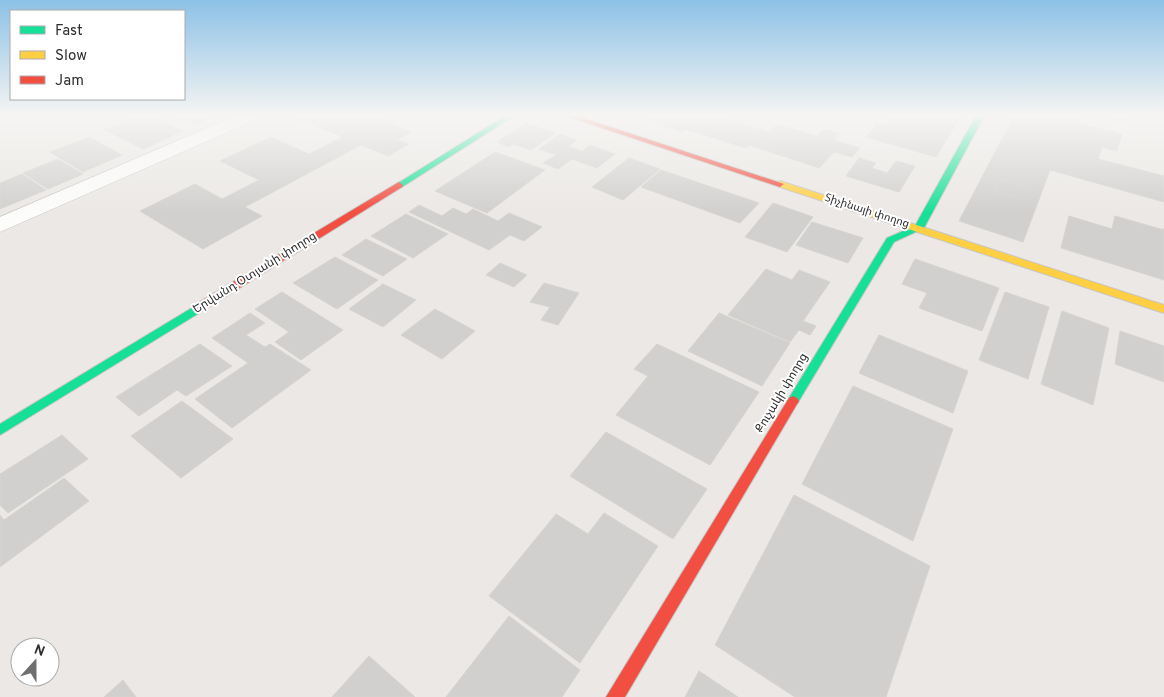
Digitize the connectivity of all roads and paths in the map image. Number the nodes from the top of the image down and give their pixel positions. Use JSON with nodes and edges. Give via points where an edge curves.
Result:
{"nodes":[{"id":1,"x":175,"y":149,"type":"edge"},
{"id":2,"x":457,"y":149,"type":"edge"},
{"id":3,"x":671,"y":149,"type":"edge"},
{"id":4,"x":962,"y":149,"type":"edge"},
{"id":5,"x":0,"y":225,"type":"edge"},
{"id":6,"x":919,"y":228,"type":"junction"},
{"id":7,"x":1164,"y":309,"type":"edge"},
{"id":8,"x":0,"y":430,"type":"edge"},
{"id":9,"x":615,"y":697,"type":"edge"}],
"edges":[{"from":1,"to":5,"type":"street"},
{"from":2,"to":8,"type":"street","name":"Երվանդ Օտյանի փողոց"},
{"from":3,"to":6,"type":"street","name":"Տիչինայի փողոց"},
{"from":4,"to":6,"type":"street"},
{"from":6,"to":7,"type":"street","name":"Տիչինայի փողոց"},
{"from":6,"to":9,"type":"street","name":"Քուչակի փողոց","via":[[890,240]]}]}
